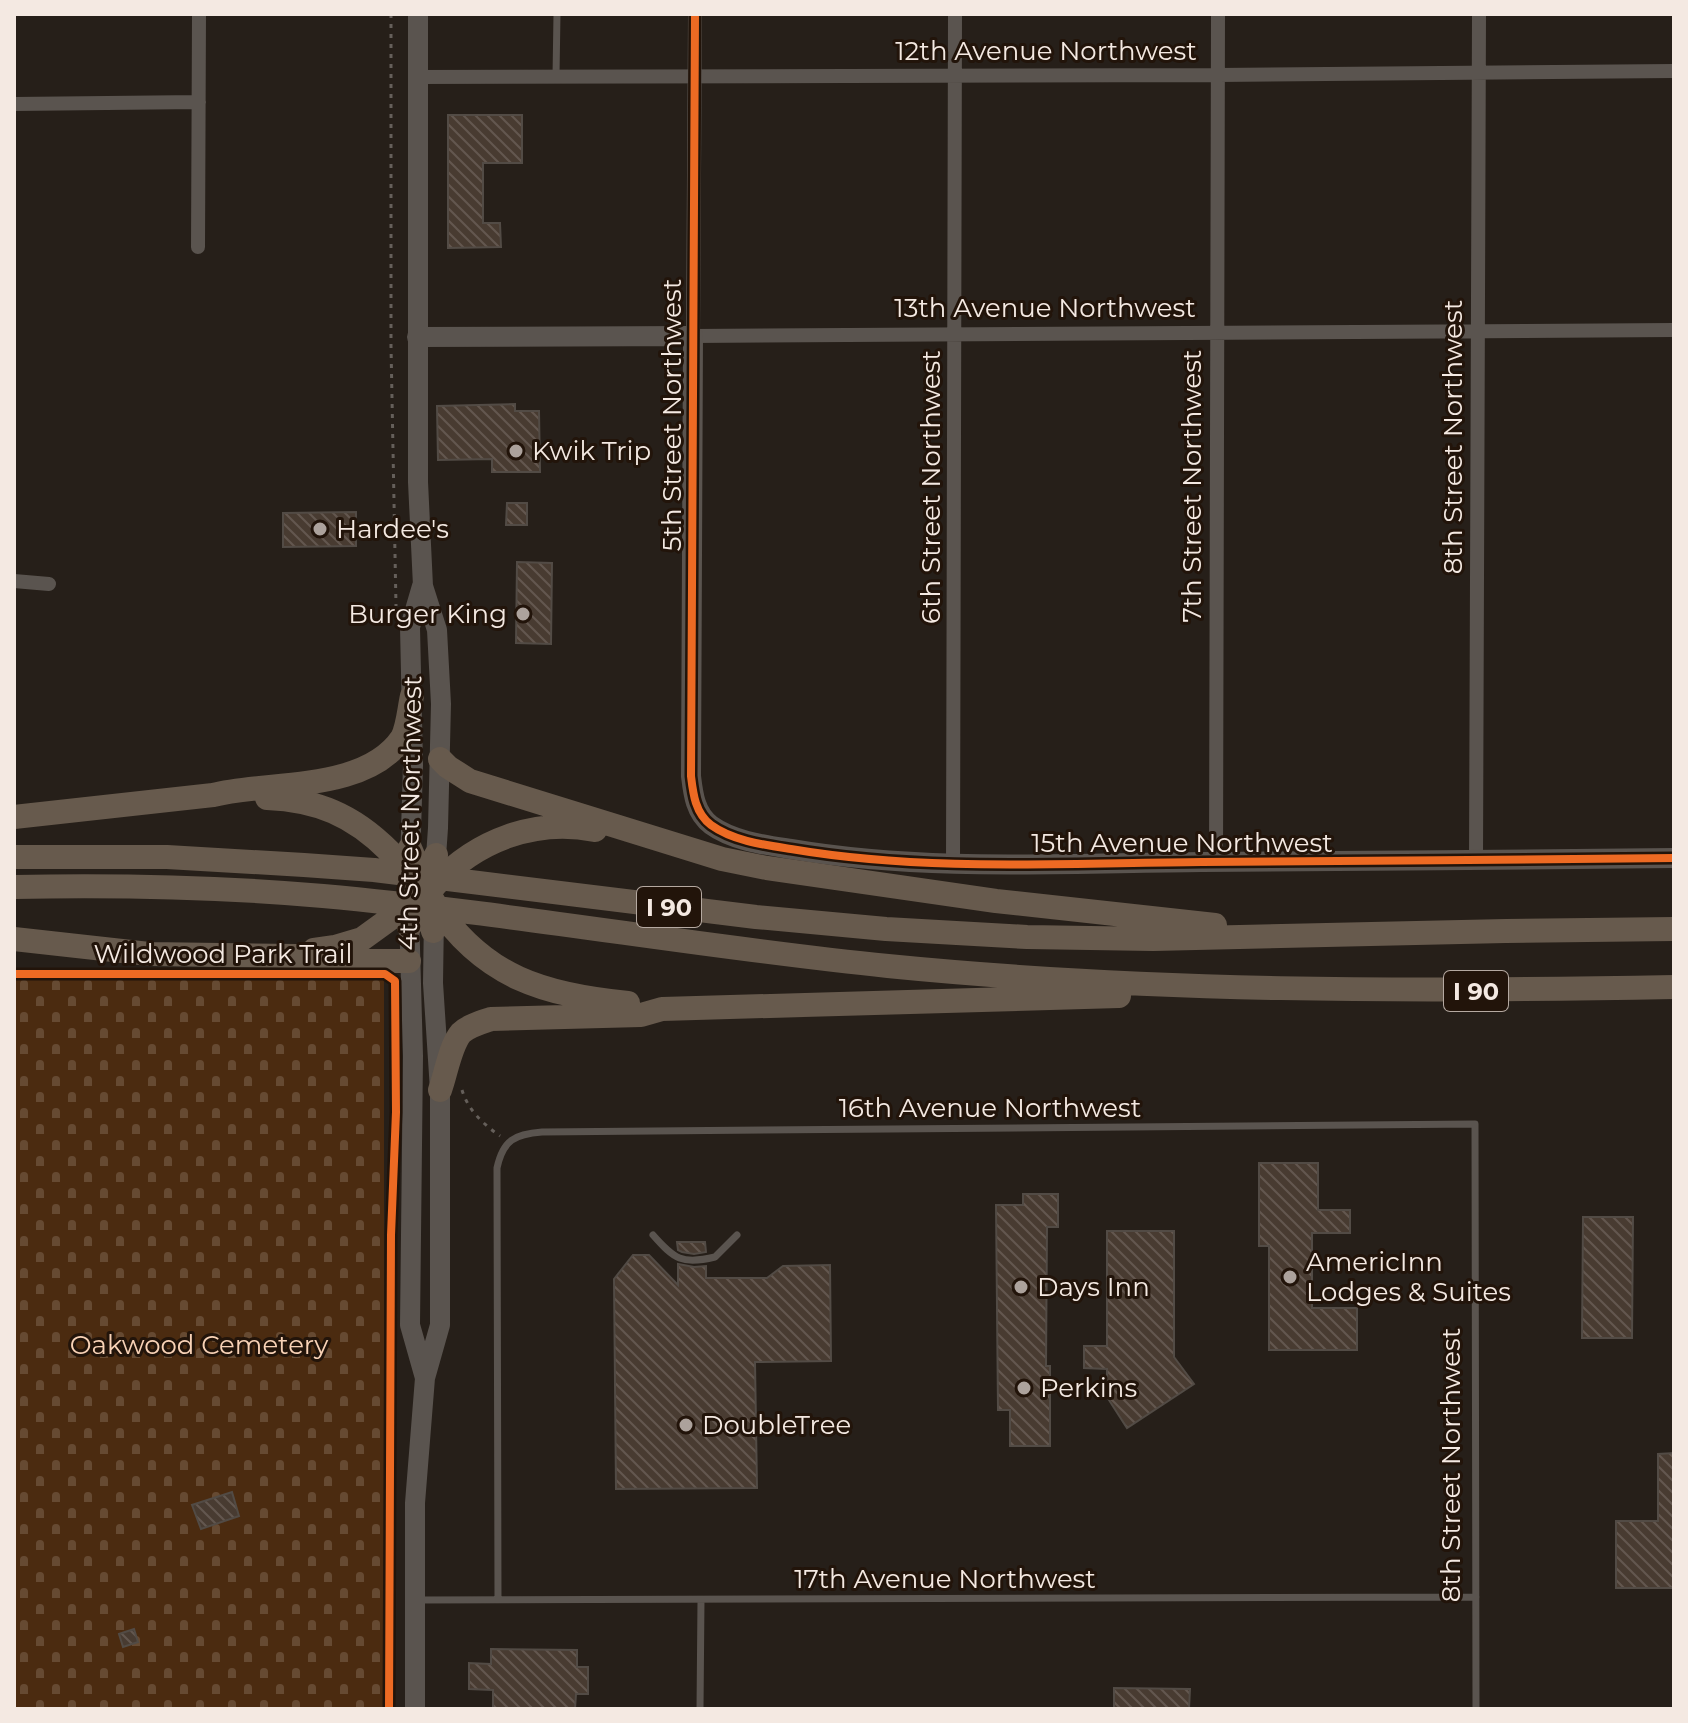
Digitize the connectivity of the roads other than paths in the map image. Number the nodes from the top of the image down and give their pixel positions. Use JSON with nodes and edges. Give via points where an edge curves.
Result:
{"nodes":[{"id":1,"x":199,"y":14,"type":"edge"},
{"id":2,"x":418,"y":14,"type":"edge"},
{"id":3,"x":557,"y":14,"type":"edge"},
{"id":4,"x":695,"y":14,"type":"edge"},
{"id":5,"x":955,"y":14,"type":"edge"},
{"id":6,"x":1218,"y":14,"type":"edge"},
{"id":7,"x":1479,"y":14,"type":"edge"},
{"id":8,"x":1674,"y":71,"type":"edge"},
{"id":9,"x":1479,"y":72,"type":"junction"},
{"id":10,"x":955,"y":75,"type":"junction"},
{"id":11,"x":1218,"y":75,"type":"junction"},
{"id":12,"x":556,"y":76,"type":"junction"},
{"id":13,"x":694,"y":76,"type":"junction"},
{"id":14,"x":417,"y":77,"type":"junction"},
{"id":15,"x":199,"y":102,"type":"junction"},
{"id":16,"x":14,"y":104,"type":"edge"},
{"id":17,"x":198,"y":247,"type":"dead end"},
{"id":18,"x":1674,"y":330,"type":"edge"},
{"id":19,"x":1477,"y":331,"type":"junction"},
{"id":20,"x":1217,"y":333,"type":"junction"},
{"id":21,"x":955,"y":335,"type":"junction"},
{"id":22,"x":693,"y":336,"type":"junction"},
{"id":23,"x":417,"y":337,"type":"junction"},
{"id":24,"x":14,"y":581,"type":"edge"},
{"id":25,"x":49,"y":584,"type":"dead end"},
{"id":26,"x":423,"y":586,"type":"junction"},
{"id":27,"x":412,"y":696,"type":"junction"},
{"id":28,"x":440,"y":759,"type":"junction"},
{"id":29,"x":213,"y":795,"type":"junction"},
{"id":30,"x":700,"y":814,"type":"joint"},
{"id":31,"x":14,"y":817,"type":"edge"},
{"id":32,"x":671,"y":843,"type":"junction"},
{"id":33,"x":436,"y":855,"type":"joint"},
{"id":34,"x":14,"y":857,"type":"edge"},
{"id":35,"x":1674,"y":858,"type":"edge"},
{"id":36,"x":1476,"y":861,"type":"junction"},
{"id":37,"x":1216,"y":862,"type":"junction"},
{"id":38,"x":953,"y":864,"type":"junction"},
{"id":39,"x":14,"y":887,"type":"edge"},
{"id":40,"x":420,"y":902,"type":"junction"},
{"id":41,"x":1674,"y":929,"type":"edge"},
{"id":42,"x":1325,"y":935,"type":"junction"},
{"id":43,"x":14,"y":939,"type":"edge"},
{"id":44,"x":296,"y":956,"type":"junction"},
{"id":45,"x":1674,"y":987,"type":"edge"},
{"id":46,"x":1278,"y":989,"type":"junction"},
{"id":47,"x":662,"y":1009,"type":"junction"},
{"id":48,"x":440,"y":1090,"type":"junction"},
{"id":49,"x":1475,"y":1124,"type":"joint"},
{"id":50,"x":653,"y":1235,"type":"dead end"},
{"id":51,"x":737,"y":1235,"type":"dead end"},
{"id":52,"x":425,"y":1378,"type":"junction"},
{"id":53,"x":1476,"y":1597,"type":"junction"},
{"id":54,"x":416,"y":1600,"type":"junction"},
{"id":55,"x":498,"y":1600,"type":"junction"},
{"id":56,"x":701,"y":1600,"type":"junction"},
{"id":57,"x":415,"y":1709,"type":"edge"},
{"id":58,"x":700,"y":1709,"type":"edge"},
{"id":59,"x":1476,"y":1709,"type":"edge"}],
"edges":[{"from":1,"to":15,"type":"street"},
{"from":2,"to":14,"type":"street","name":"4th Street Northwest"},
{"from":3,"to":12,"type":"lane"},
{"from":4,"to":13,"type":"street","name":"5th Street Northwest"},
{"from":5,"to":10,"type":"street","name":"6th Street Northwest"},
{"from":6,"to":11,"type":"street","name":"7th Street Northwest"},
{"from":7,"to":9,"type":"street","name":"8th Street Northwest"},
{"from":8,"to":9,"type":"street","name":"12th Avenue Northwest"},
{"from":9,"to":11,"type":"street","name":"12th Avenue Northwest"},
{"from":9,"to":19,"type":"street","name":"8th Street Northwest"},
{"from":10,"to":11,"type":"street","name":"12th Avenue Northwest"},
{"from":10,"to":13,"type":"street","name":"12th Avenue Northwest"},
{"from":10,"to":21,"type":"street","name":"6th Street Northwest"},
{"from":11,"to":20,"type":"street","name":"7th Street Northwest"},
{"from":12,"to":13,"type":"street","name":"12th Avenue Northwest"},
{"from":12,"to":14,"type":"street","name":"12th Avenue Northwest"},
{"from":13,"to":22,"type":"street","name":"5th Street Northwest"},
{"from":14,"to":23,"type":"street","name":"4th Street Northwest"},
{"from":15,"to":16,"type":"street"},
{"from":15,"to":17,"type":"street"},
{"from":18,"to":19,"type":"street","name":"13th Avenue Northwest"},
{"from":19,"to":20,"type":"street","name":"13th Avenue Northwest"},
{"from":19,"to":36,"type":"street","name":"8th Street Northwest"},
{"from":20,"to":21,"type":"street","name":"13th Avenue Northwest"},
{"from":20,"to":37,"type":"street","name":"7th Street Northwest"},
{"from":21,"to":22,"type":"street","name":"13th Avenue Northwest"},
{"from":21,"to":38,"type":"street","name":"6th Street Northwest"},
{"from":22,"to":23,"type":"street","name":"13th Avenue Northwest"},
{"from":22,"to":30,"type":"street","name":"5th Street Northwest","via":[[691,776]]},
{"from":23,"to":26,"type":"street","name":"4th Street Northwest"},
{"from":24,"to":25,"type":"street"},
{"from":26,"to":27,"type":"street","name":"4th Street Northwest","via":[[410,627]]},
{"from":26,"to":28,"type":"street","name":"4th Street Northwest","via":[[437,630]]},
{"from":27,"to":29,"type":"highway","via":[[403,735],[368,768]]},
{"from":27,"to":40,"type":"street","name":"4th Street Northwest"},
{"from":28,"to":32,"type":"highway","via":[[470,781]]},
{"from":28,"to":33,"type":"street","name":"4th Street Northwest"},
{"from":29,"to":31,"type":"highway"},
{"from":29,"to":40,"type":"highway","via":[[305,802],[348,818],[371,833]]},
{"from":30,"to":38,"type":"street","name":"15th Avenue Northwest","via":[[711,825],[757,843],[851,858]]},
{"from":32,"to":40,"type":"highway","via":[[648,846],[593,829],[526,830],[456,865]]},
{"from":32,"to":42,"type":"highway","via":[[722,859],[815,876],[996,901]]},
{"from":33,"to":40,"type":"highway"},
{"from":34,"to":42,"type":"highway","number":"I 90","via":[[167,857],[304,865],[756,917],[958,933],[1153,939]]},
{"from":35,"to":36,"type":"street","name":"15th Avenue Northwest"},
{"from":36,"to":37,"type":"street","name":"15th Avenue Northwest"},
{"from":37,"to":38,"type":"street","name":"15th Avenue Northwest"},
{"from":39,"to":46,"type":"highway","number":"I 90","via":[[193,888],[321,896],[892,966]]},
{"from":40,"to":44,"type":"highway","via":[[362,939]]},
{"from":40,"to":44,"type":"highway","via":[[311,961]]},
{"from":40,"to":47,"type":"highway","via":[[498,969],[537,987]]},
{"from":40,"to":48,"type":"street","name":"4th Street Northwest","via":[[433,983]]},
{"from":40,"to":52,"type":"street","name":"4th Street Northwest","via":[[410,1325]]},
{"from":41,"to":42,"type":"highway","number":"I 90"},
{"from":43,"to":44,"type":"highway","via":[[149,954]]},
{"from":45,"to":46,"type":"highway","number":"I 90"},
{"from":46,"to":47,"type":"highway"},
{"from":47,"to":48,"type":"highway","via":[[641,1015],[491,1019],[475,1024],[461,1033]]},
{"from":48,"to":52,"type":"street","name":"4th Street Northwest","via":[[440,1325]]},
{"from":49,"to":53,"type":"lane","name":"8th Street Northwest"},
{"from":49,"to":55,"type":"lane","name":"16th Avenue Northwest","via":[[516,1136],[502,1149],[497,1168]]},
{"from":50,"to":51,"type":"lane","via":[[680,1259],[715,1257]]},
{"from":52,"to":54,"type":"street","name":"4th Street Northwest","via":[[415,1503]]},
{"from":53,"to":56,"type":"lane","name":"17th Avenue Northwest"},
{"from":53,"to":59,"type":"lane","name":"8th Street Northwest"},
{"from":54,"to":55,"type":"lane","name":"17th Avenue Northwest"},
{"from":54,"to":57,"type":"street","name":"4th Street Northwest"},
{"from":55,"to":56,"type":"lane","name":"17th Avenue Northwest"},
{"from":56,"to":58,"type":"lane"}]}
